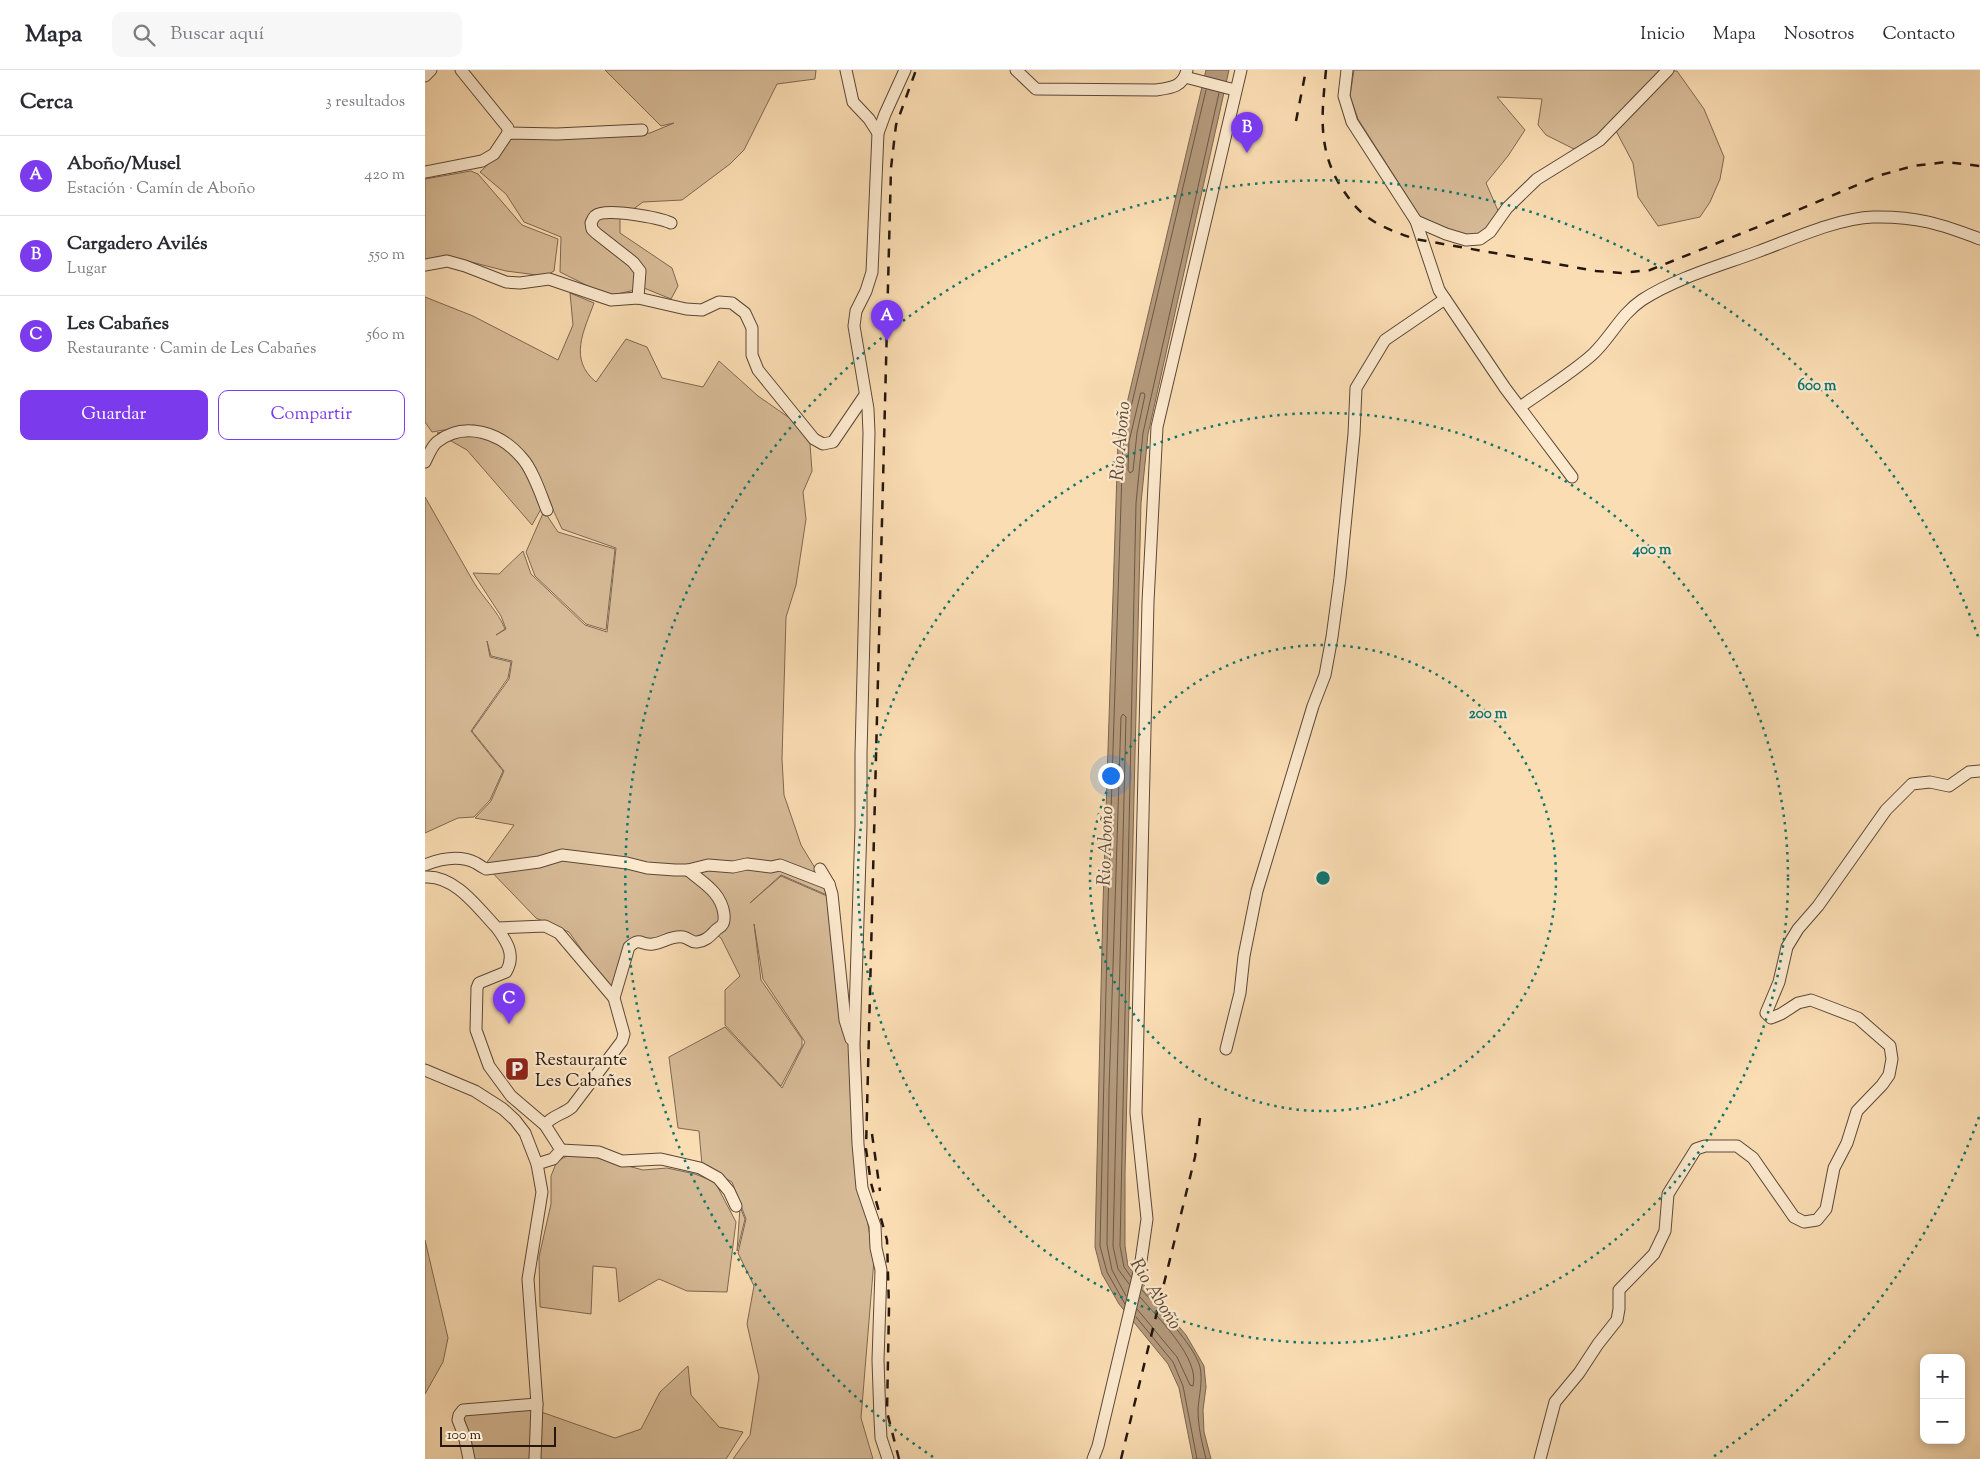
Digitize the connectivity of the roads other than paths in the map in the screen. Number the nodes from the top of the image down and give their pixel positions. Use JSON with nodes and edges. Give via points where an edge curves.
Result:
{"nodes":[{"id":1,"x":431,"y":70,"type":"edge"},
{"id":2,"x":461,"y":70,"type":"edge"},
{"id":3,"x":846,"y":70,"type":"edge"},
{"id":4,"x":905,"y":70,"type":"edge"},
{"id":5,"x":1016,"y":70,"type":"edge"},
{"id":6,"x":1241,"y":70,"type":"edge"},
{"id":7,"x":1347,"y":70,"type":"edge"},
{"id":8,"x":1668,"y":70,"type":"edge"},
{"id":9,"x":1186,"y":74,"type":"edge"},
{"id":10,"x":425,"y":76,"type":"edge"},
{"id":11,"x":1233,"y":90,"type":"junction"},
{"id":12,"x":642,"y":130,"type":"dead end"},
{"id":13,"x":508,"y":133,"type":"junction"},
{"id":14,"x":878,"y":133,"type":"junction"},
{"id":15,"x":425,"y":172,"type":"edge"},
{"id":16,"x":1416,"y":221,"type":"junction"},
{"id":17,"x":671,"y":223,"type":"dead end"},
{"id":18,"x":1980,"y":239,"type":"edge"},
{"id":19,"x":425,"y":265,"type":"edge"},
{"id":20,"x":639,"y":298,"type":"junction"},
{"id":21,"x":1445,"y":299,"type":"junction"},
{"id":22,"x":865,"y":395,"type":"junction"},
{"id":23,"x":1520,"y":407,"type":"junction"},
{"id":24,"x":425,"y":462,"type":"edge"},
{"id":25,"x":1572,"y":477,"type":"dead end"},
{"id":26,"x":547,"y":510,"type":"dead end"},
{"id":27,"x":1980,"y":770,"type":"edge"},
{"id":28,"x":425,"y":866,"type":"edge"},
{"id":29,"x":820,"y":869,"type":"dead end"},
{"id":30,"x":688,"y":870,"type":"junction"},
{"id":31,"x":425,"y":877,"type":"edge"},
{"id":32,"x":829,"y":884,"type":"junction"},
{"id":33,"x":497,"y":928,"type":"junction"},
{"id":34,"x":614,"y":998,"type":"junction"},
{"id":35,"x":854,"y":1045,"type":"junction"},
{"id":36,"x":1226,"y":1049,"type":"dead end"},
{"id":37,"x":425,"y":1070,"type":"edge"},
{"id":38,"x":444,"y":1079,"type":"junction"},
{"id":39,"x":425,"y":1081,"type":"edge"},
{"id":40,"x":545,"y":1125,"type":"junction"},
{"id":41,"x":561,"y":1150,"type":"junction"},
{"id":42,"x":537,"y":1164,"type":"junction"},
{"id":43,"x":736,"y":1206,"type":"dead end"},
{"id":44,"x":537,"y":1404,"type":"junction"},
{"id":45,"x":469,"y":1459,"type":"edge"},
{"id":46,"x":535,"y":1459,"type":"edge"},
{"id":47,"x":888,"y":1459,"type":"edge"},
{"id":48,"x":1093,"y":1459,"type":"edge"},
{"id":49,"x":1540,"y":1459,"type":"edge"}],
"edges":[{"from":1,"to":10,"type":"street"},
{"from":2,"to":13,"type":"street","via":[[508,128]]},
{"from":3,"to":14,"type":"street","via":[[853,102]]},
{"from":4,"to":14,"type":"street"},
{"from":5,"to":9,"type":"street","via":[[1036,89],[1156,90],[1174,88]]},
{"from":6,"to":11,"type":"street"},
{"from":7,"to":16,"type":"street","via":[[1344,96],[1352,122]]},
{"from":8,"to":16,"type":"street","via":[[1600,140],[1537,179],[1480,239],[1466,240]]},
{"from":9,"to":11,"type":"street"},
{"from":11,"to":48,"type":"street","via":[[1157,427],[1148,602],[1136,1113],[1147,1219],[1140,1268]]},
{"from":12,"to":13,"type":"street"},
{"from":13,"to":15,"type":"street","via":[[494,154],[482,161]]},
{"from":14,"to":22,"type":"street","via":[[872,272],[856,311],[854,326]]},
{"from":16,"to":21,"type":"street"},
{"from":17,"to":20,"type":"street","via":[[613,213],[595,216],[591,223],[592,229],[640,271]]},
{"from":18,"to":23,"type":"street","via":[[1949,226],[1913,218],[1871,217],[1840,223],[1783,242],[1641,300],[1594,353]]},
{"from":19,"to":20,"type":"street","via":[[447,261],[506,282],[549,279],[611,300]]},
{"from":20,"to":22,"type":"street","via":[[701,310],[719,302],[732,303],[745,313],[752,328],[752,355],[758,370],[813,439],[823,444],[833,442]]},
{"from":21,"to":23,"type":"street"},
{"from":21,"to":36,"type":"street","via":[[1385,340],[1356,388],[1340,578],[1325,675],[1257,891],[1240,993]]},
{"from":22,"to":35,"type":"street","via":[[869,433]]},
{"from":23,"to":25,"type":"street"},
{"from":24,"to":26,"type":"street","via":[[435,443],[449,435],[474,430],[490,433],[523,458]]},
{"from":27,"to":49,"type":"street","via":[[1969,772],[1949,786],[1930,782],[1912,784],[1886,810],[1787,947],[1779,982],[1766,1013],[1771,1018],[1798,1003],[1811,1000],[1858,1018],[1890,1046],[1892,1059],[1889,1075],[1882,1086],[1857,1111],[1847,1143],[1834,1168],[1826,1209],[1817,1220],[1804,1222],[1794,1217],[1753,1158],[1737,1146],[1696,1149],[1668,1194],[1665,1231],[1654,1254],[1619,1290],[1617,1320],[1555,1402]]},
{"from":28,"to":30,"type":"street","via":[[445,858],[475,862],[486,869],[562,856],[647,868]]},
{"from":29,"to":32,"type":"street"},
{"from":30,"to":32,"type":"street","via":[[708,865],[780,865]]},
{"from":30,"to":34,"type":"street","via":[[716,895],[722,905],[722,925],[699,942],[693,943],[685,937],[651,945],[635,942],[629,947]]},
{"from":31,"to":33,"type":"street","via":[[439,878],[464,893]]},
{"from":32,"to":35,"type":"street","via":[[845,1020]]},
{"from":33,"to":34,"type":"street","via":[[540,926],[559,933]]},
{"from":33,"to":40,"type":"street","via":[[509,944],[509,967],[507,972],[479,982],[476,1030],[498,1081]]},
{"from":34,"to":40,"type":"street","via":[[624,1034],[622,1040],[573,1107]]},
{"from":35,"to":47,"type":"street","via":[[862,1188],[875,1226],[881,1270],[880,1419],[881,1438]]},
{"from":37,"to":38,"type":"street"},
{"from":38,"to":39,"type":"street"},
{"from":38,"to":42,"type":"street","via":[[475,1090],[503,1109],[525,1133]]},
{"from":40,"to":41,"type":"street"},
{"from":41,"to":42,"type":"street","via":[[553,1159]]},
{"from":41,"to":43,"type":"street","via":[[599,1152],[623,1161],[661,1159],[700,1168],[718,1178]]},
{"from":42,"to":44,"type":"street","via":[[542,1192],[528,1279]]},
{"from":44,"to":45,"type":"street","via":[[463,1410],[458,1420]]},
{"from":44,"to":46,"type":"street"}]}
